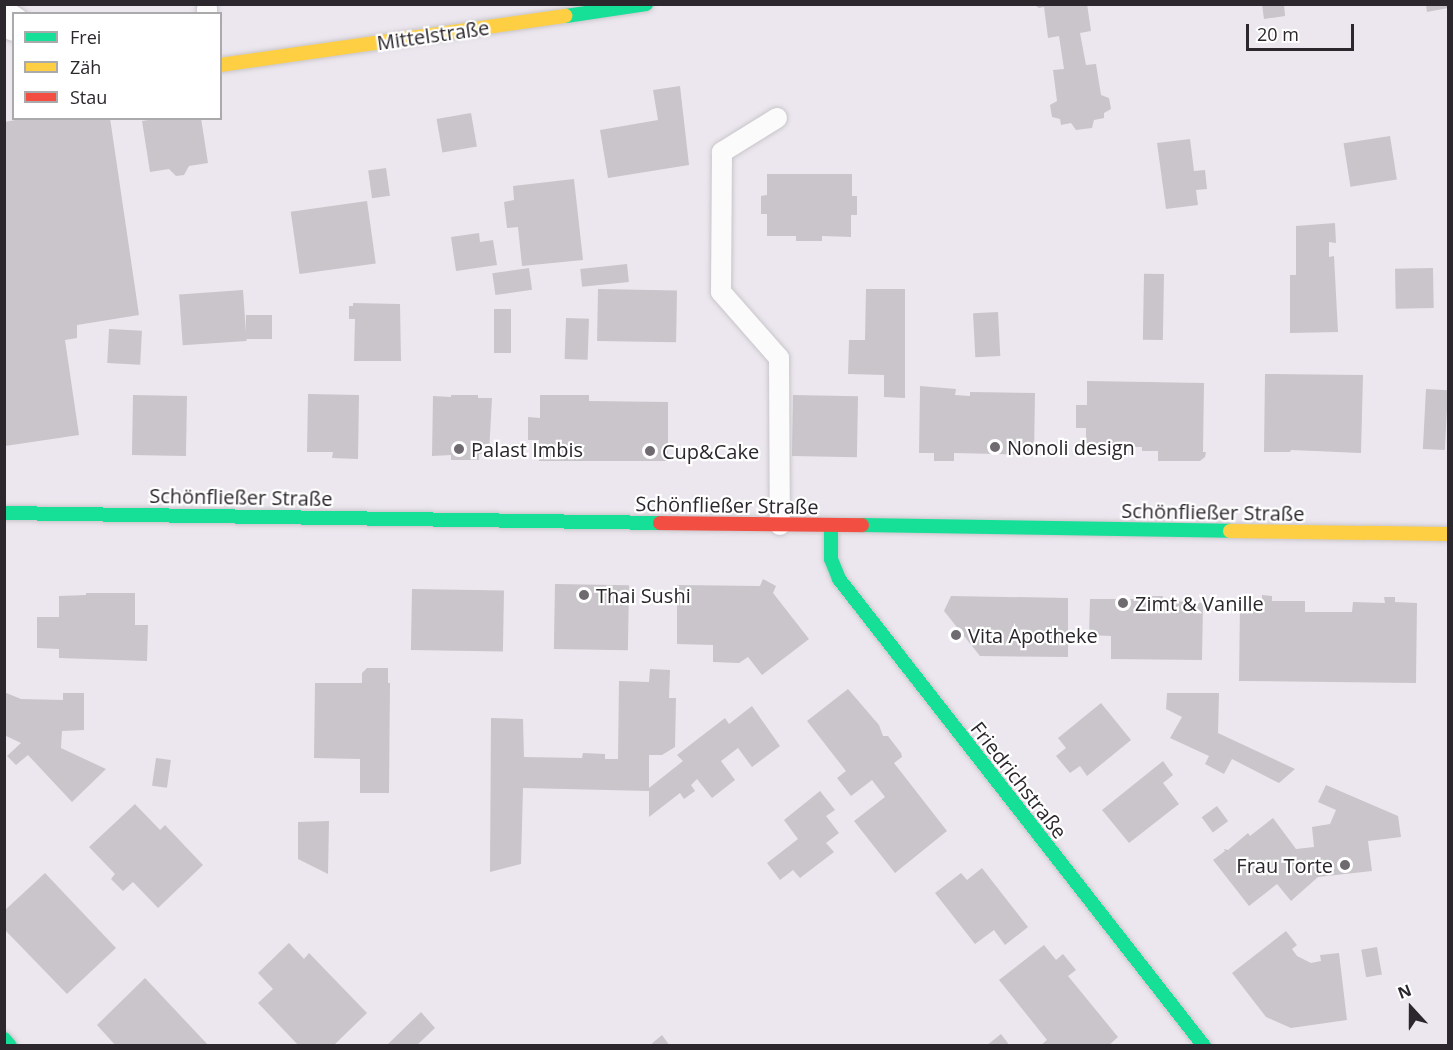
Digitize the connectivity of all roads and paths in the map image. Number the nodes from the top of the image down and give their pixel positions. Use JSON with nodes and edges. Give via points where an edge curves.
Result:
{"nodes":[{"id":1,"x":646,"y":4,"type":"edge"},
{"id":2,"x":222,"y":65,"type":"edge"},
{"id":3,"x":777,"y":118,"type":"dead end"},
{"id":4,"x":4,"y":513,"type":"edge"},
{"id":5,"x":780,"y":525,"type":"junction"},
{"id":6,"x":831,"y":526,"type":"junction"},
{"id":7,"x":1449,"y":534,"type":"edge"},
{"id":8,"x":4,"y":1039,"type":"edge"},
{"id":9,"x":10,"y":1046,"type":"edge"},
{"id":10,"x":1204,"y":1046,"type":"edge"}],
"edges":[{"from":1,"to":2,"type":"main road","name":"Mittelstraße"},
{"from":3,"to":5,"type":"lane","via":[[722,152],[721,292],[778,358]]},
{"from":4,"to":5,"type":"main road","name":"Schönfließer Straße"},
{"from":5,"to":6,"type":"main road","name":"Schönfließer Straße"},
{"from":6,"to":7,"type":"main road","name":"Schönfließer Straße"},
{"from":6,"to":10,"type":"main road","name":"Friedrichstraße","via":[[831,559],[839,579]]},
{"from":8,"to":9,"type":"main road"}]}
